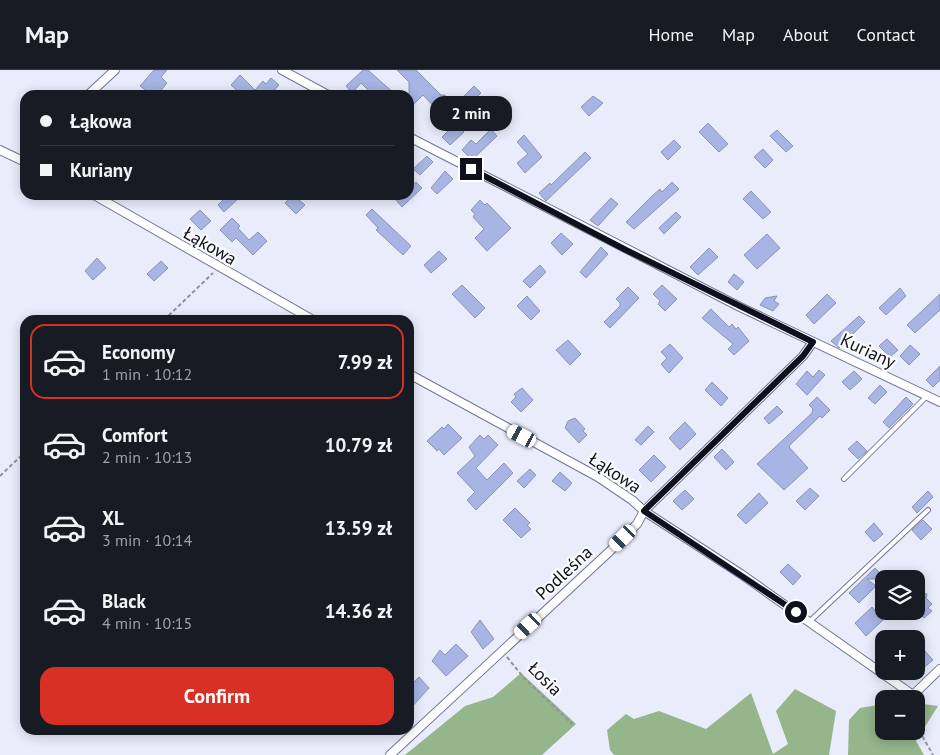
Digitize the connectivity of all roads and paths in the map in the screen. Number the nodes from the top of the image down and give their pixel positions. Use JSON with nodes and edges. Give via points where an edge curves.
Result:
{"nodes":[{"id":1,"x":115,"y":70,"type":"edge"},
{"id":2,"x":282,"y":70,"type":"edge"},
{"id":3,"x":93,"y":90,"type":"edge"},
{"id":4,"x":319,"y":90,"type":"edge"},
{"id":5,"x":414,"y":140,"type":"edge"},
{"id":6,"x":0,"y":150,"type":"edge"},
{"id":7,"x":20,"y":158,"type":"edge"},
{"id":8,"x":102,"y":200,"type":"edge"},
{"id":9,"x":218,"y":268,"type":"junction"},
{"id":10,"x":169,"y":315,"type":"edge"},
{"id":11,"x":304,"y":315,"type":"edge"},
{"id":12,"x":813,"y":342,"type":"junction"},
{"id":13,"x":414,"y":377,"type":"edge"},
{"id":14,"x":927,"y":396,"type":"junction"},
{"id":15,"x":940,"y":402,"type":"edge"},
{"id":16,"x":20,"y":457,"type":"edge"},
{"id":17,"x":0,"y":476,"type":"edge"},
{"id":18,"x":844,"y":479,"type":"dead end"},
{"id":19,"x":928,"y":510,"type":"dead end"},
{"id":20,"x":644,"y":511,"type":"junction"},
{"id":21,"x":809,"y":622,"type":"junction"},
{"id":22,"x":502,"y":651,"type":"junction"},
{"id":23,"x":940,"y":670,"type":"edge"},
{"id":24,"x":572,"y":724,"type":"dead end"},
{"id":25,"x":414,"y":733,"type":"edge"},
{"id":26,"x":412,"y":735,"type":"edge"},
{"id":27,"x":924,"y":740,"type":"edge"},
{"id":28,"x":390,"y":755,"type":"edge"},
{"id":29,"x":933,"y":755,"type":"edge"}],
"edges":[{"from":1,"to":3,"type":"street"},
{"from":2,"to":4,"type":"street"},
{"from":5,"to":12,"type":"street","name":"Kuriany","via":[[626,250]]},
{"from":6,"to":7,"type":"street"},
{"from":8,"to":9,"type":"street","name":"Łąkowa"},
{"from":9,"to":10,"type":"path"},
{"from":9,"to":11,"type":"street","name":"Łąkowa"},
{"from":12,"to":14,"type":"street","name":"Kuriany"},
{"from":12,"to":20,"type":"street","name":"Podleśna","via":[[803,356]]},
{"from":13,"to":20,"type":"street","name":"Łąkowa","via":[[598,477]]},
{"from":14,"to":15,"type":"street","name":"Kuriany"},
{"from":14,"to":18,"type":"lane"},
{"from":16,"to":17,"type":"path"},
{"from":19,"to":21,"type":"lane"},
{"from":20,"to":21,"type":"street","name":"Łąkowa"},
{"from":20,"to":22,"type":"street","name":"Podleśna","via":[[637,524],[616,545]]},
{"from":21,"to":23,"type":"street","name":"Łąkowa","via":[[913,695]]},
{"from":22,"to":24,"type":"path","name":"Łosia","via":[[524,678]]},
{"from":22,"to":25,"type":"street","name":"Podleśna"},
{"from":26,"to":28,"type":"street","name":"Podleśna"},
{"from":27,"to":29,"type":"path"}]}
